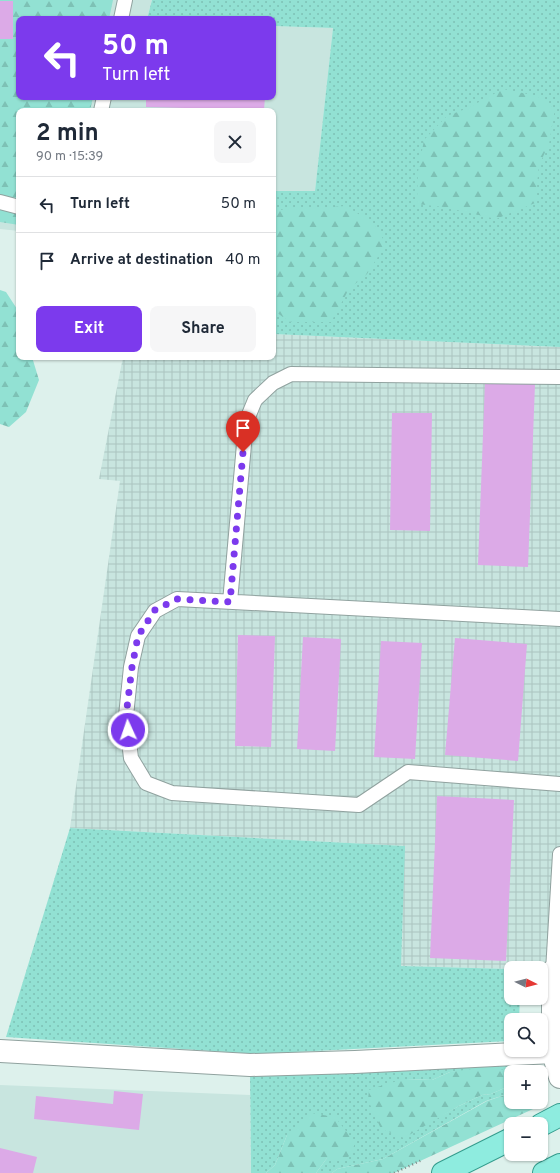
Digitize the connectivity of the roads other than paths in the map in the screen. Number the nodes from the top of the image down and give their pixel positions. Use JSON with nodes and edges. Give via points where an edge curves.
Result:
{"nodes":[{"id":1,"x":125,"y":0,"type":"edge"},
{"id":2,"x":122,"y":16,"type":"edge"},
{"id":3,"x":0,"y":202,"type":"edge"},
{"id":4,"x":16,"y":206,"type":"edge"},
{"id":5,"x":560,"y":377,"type":"edge"},
{"id":6,"x":230,"y":602,"type":"junction"},
{"id":7,"x":560,"y":619,"type":"edge"},
{"id":8,"x":560,"y":784,"type":"edge"},
{"id":9,"x":560,"y":854,"type":"edge"},
{"id":10,"x":553,"y":971,"type":"joint"},
{"id":11,"x":556,"y":1051,"type":"edge"},
{"id":12,"x":0,"y":1052,"type":"edge"},
{"id":13,"x":560,"y":1077,"type":"edge"},
{"id":14,"x":560,"y":1115,"type":"edge"},
{"id":15,"x":548,"y":1121,"type":"edge"},
{"id":16,"x":504,"y":1143,"type":"edge"},
{"id":17,"x":560,"y":1165,"type":"edge"},
{"id":18,"x":442,"y":1173,"type":"edge"},
{"id":19,"x":544,"y":1173,"type":"edge"}],
"edges":[{"from":1,"to":2,"type":"lane"},
{"from":3,"to":4,"type":"lane"},
{"from":5,"to":6,"type":"lane","via":[[291,374],[273,383],[254,400],[246,422]]},
{"from":6,"to":7,"type":"lane"},
{"from":6,"to":8,"type":"lane","via":[[177,599],[155,610],[138,636],[126,716],[131,758],[146,783],[172,793],[359,805],[408,772]]},
{"from":9,"to":10,"type":"lane"},
{"from":10,"to":11,"type":"street"},
{"from":11,"to":12,"type":"street","via":[[363,1062],[250,1065]]},
{"from":11,"to":13,"type":"street"},
{"from":14,"to":15,"type":"main road"},
{"from":16,"to":18,"type":"main road"},
{"from":17,"to":19,"type":"main road"}]}
